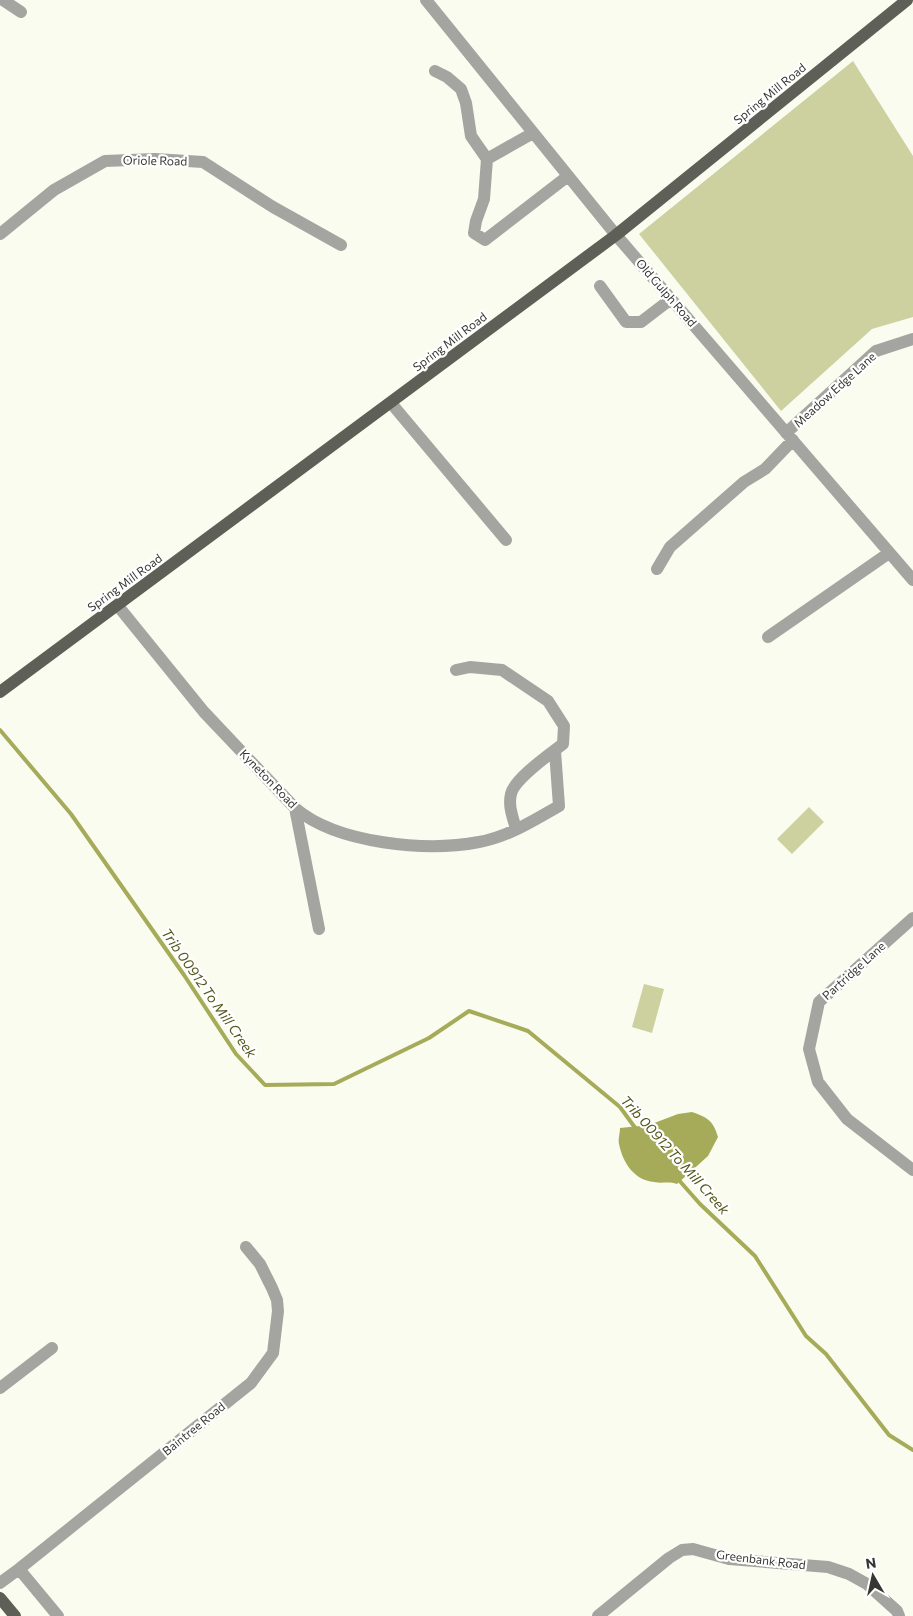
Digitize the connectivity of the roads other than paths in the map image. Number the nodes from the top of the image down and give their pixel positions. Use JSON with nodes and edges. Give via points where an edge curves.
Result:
{"nodes":[{"id":1,"x":3,"y":0,"type":"edge"},
{"id":2,"x":426,"y":0,"type":"edge"},
{"id":3,"x":907,"y":0,"type":"edge"},
{"id":4,"x":21,"y":12,"type":"dead end"},
{"id":5,"x":435,"y":71,"type":"dead end"},
{"id":6,"x":533,"y":133,"type":"junction"},
{"id":7,"x":487,"y":159,"type":"junction"},
{"id":8,"x":568,"y":176,"type":"junction"},
{"id":9,"x":0,"y":234,"type":"edge"},
{"id":10,"x":616,"y":235,"type":"junction"},
{"id":11,"x":341,"y":244,"type":"dead end"},
{"id":12,"x":600,"y":286,"type":"dead end"},
{"id":13,"x":671,"y":299,"type":"junction"},
{"id":14,"x":913,"y":339,"type":"edge"},
{"id":15,"x":391,"y":403,"type":"junction"},
{"id":16,"x":790,"y":437,"type":"junction"},
{"id":17,"x":506,"y":540,"type":"dead end"},
{"id":18,"x":889,"y":553,"type":"junction"},
{"id":19,"x":658,"y":569,"type":"dead end"},
{"id":20,"x":913,"y":580,"type":"edge"},
{"id":21,"x":118,"y":606,"type":"junction"},
{"id":22,"x":768,"y":637,"type":"dead end"},
{"id":23,"x":456,"y":670,"type":"dead end"},
{"id":24,"x":2,"y":691,"type":"edge"},
{"id":25,"x":555,"y":751,"type":"junction"},
{"id":26,"x":296,"y":808,"type":"junction"},
{"id":27,"x":516,"y":829,"type":"junction"},
{"id":28,"x":913,"y":918,"type":"edge"},
{"id":29,"x":319,"y":929,"type":"dead end"},
{"id":30,"x":913,"y":1170,"type":"edge"},
{"id":31,"x":246,"y":1247,"type":"dead end"},
{"id":32,"x":52,"y":1348,"type":"dead end"},
{"id":33,"x":0,"y":1388,"type":"edge"},
{"id":34,"x":19,"y":1569,"type":"junction"},
{"id":35,"x":0,"y":1583,"type":"edge"},
{"id":36,"x":0,"y":1598,"type":"edge"},
{"id":37,"x":15,"y":1616,"type":"edge"},
{"id":38,"x":58,"y":1616,"type":"edge"},
{"id":39,"x":598,"y":1616,"type":"edge"},
{"id":40,"x":899,"y":1616,"type":"edge"}],
"edges":[{"from":1,"to":4,"type":"street"},
{"from":2,"to":6,"type":"street","name":"Old Gulph Road"},
{"from":3,"to":10,"type":"main road","name":"Spring Mill Road"},
{"from":5,"to":7,"type":"street","via":[[461,89],[471,136]]},
{"from":6,"to":7,"type":"street"},
{"from":6,"to":8,"type":"street","name":"Old Gulph Road"},
{"from":7,"to":8,"type":"street","via":[[484,199],[474,233],[485,240]]},
{"from":8,"to":10,"type":"street","name":"Old Gulph Road"},
{"from":9,"to":11,"type":"street","name":"Oriole Road","via":[[54,190],[105,161],[155,159],[203,162],[273,207]]},
{"from":10,"to":13,"type":"street","name":"Old Gulph Road"},
{"from":10,"to":15,"type":"main road","name":"Spring Mill Road"},
{"from":12,"to":13,"type":"street","via":[[626,322],[641,322]]},
{"from":13,"to":16,"type":"street","name":"Old Gulph Road"},
{"from":14,"to":16,"type":"street","name":"Meadow Edge Lane","via":[[876,352]]},
{"from":15,"to":17,"type":"street"},
{"from":15,"to":21,"type":"main road","name":"Spring Mill Road"},
{"from":16,"to":18,"type":"street","name":"Old Gulph Road"},
{"from":16,"to":19,"type":"street","name":"Meadow Edge Lane","via":[[765,469],[744,482],[670,547]]},
{"from":18,"to":20,"type":"street","name":"Old Gulph Road"},
{"from":18,"to":22,"type":"street"},
{"from":21,"to":24,"type":"main road","name":"Spring Mill Road"},
{"from":21,"to":26,"type":"street","name":"Kyneton Road","via":[[204,712]]},
{"from":23,"to":25,"type":"street","via":[[470,667],[502,670],[548,701],[564,726],[563,744]]},
{"from":25,"to":27,"type":"street","via":[[519,781],[511,793],[510,806]]},
{"from":25,"to":27,"type":"street","name":"Kyneton Road","via":[[559,806]]},
{"from":26,"to":27,"type":"street","name":"Kyneton Road","via":[[347,835],[391,844],[438,846],[480,842]]},
{"from":26,"to":29,"type":"street"},
{"from":28,"to":30,"type":"street","name":"Partridge Lane","via":[[819,1002],[810,1049],[818,1082],[847,1120]]},
{"from":31,"to":34,"type":"street","name":"Baintree Road","via":[[260,1264],[277,1300],[273,1353],[251,1383]]},
{"from":32,"to":33,"type":"street"},
{"from":34,"to":35,"type":"street","name":"Baintree Road"},
{"from":34,"to":38,"type":"street"},
{"from":36,"to":37,"type":"main road"},
{"from":39,"to":40,"type":"street","name":"Greenbank Road","via":[[669,1558],[682,1550],[693,1549],[729,1559],[828,1567],[867,1584]]}]}
